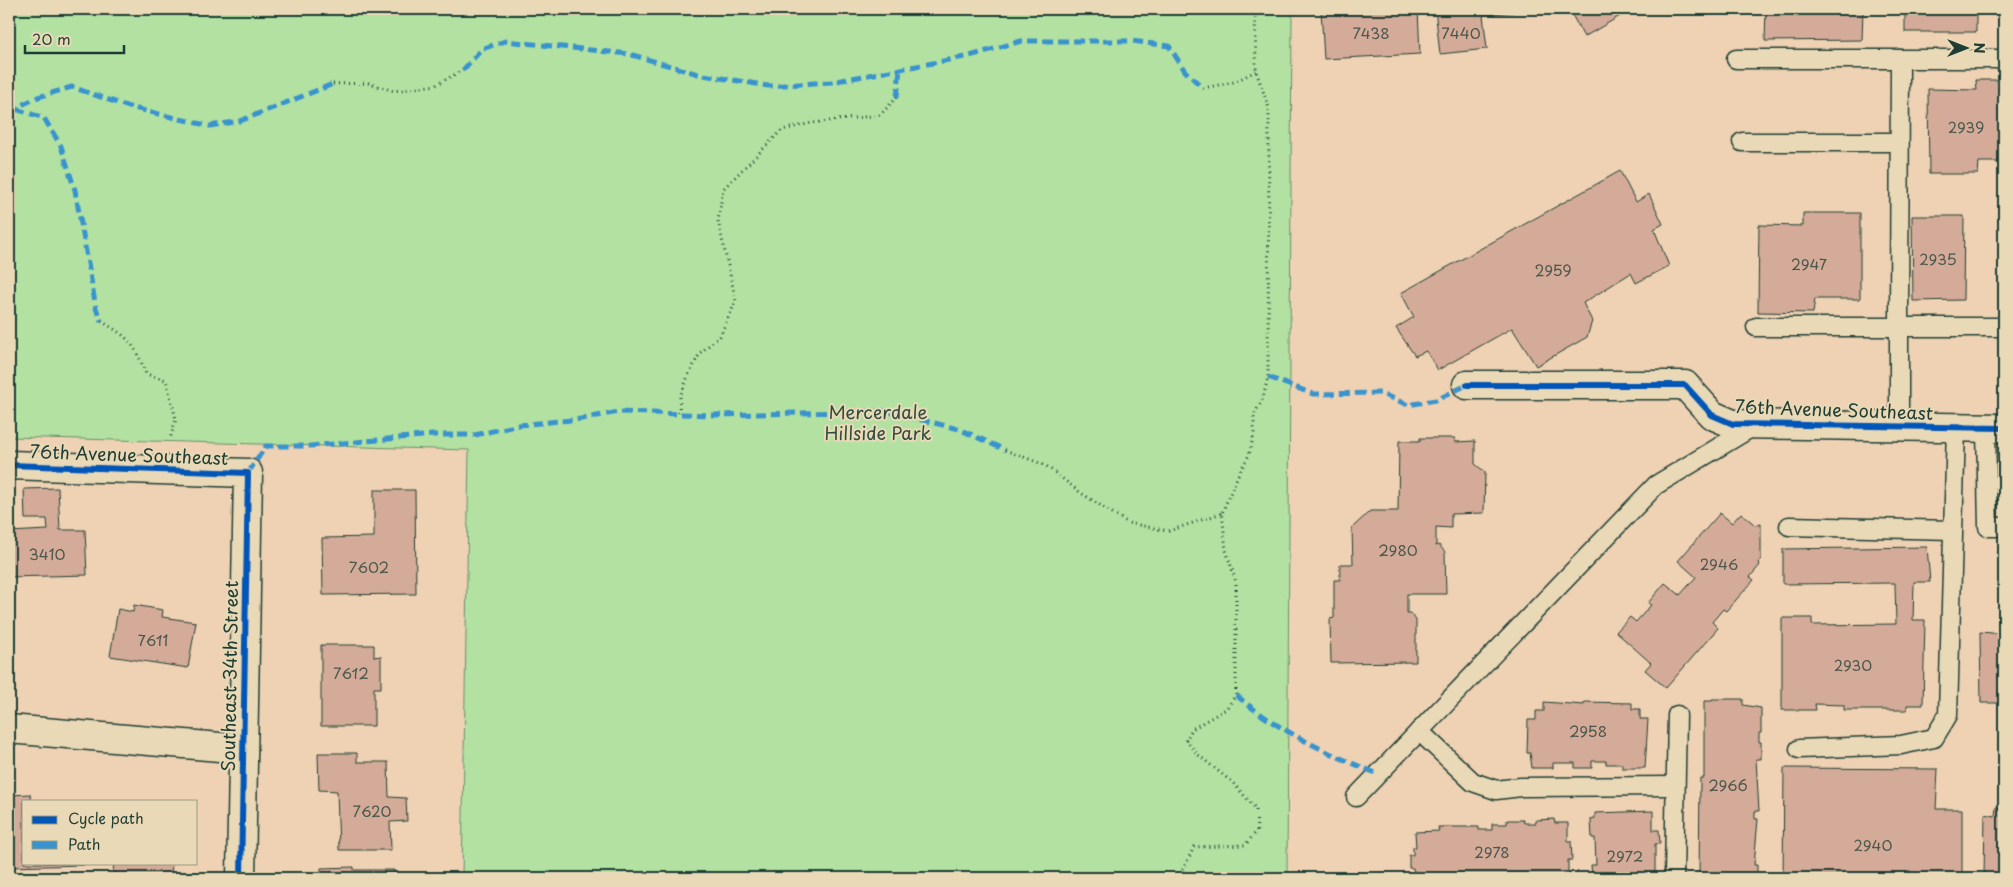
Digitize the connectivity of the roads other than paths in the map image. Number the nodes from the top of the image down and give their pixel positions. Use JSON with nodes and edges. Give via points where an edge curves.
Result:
{"nodes":[{"id":1,"x":1736,"y":58,"type":"dead end"},
{"id":2,"x":1900,"y":59,"type":"junction"},
{"id":3,"x":2004,"y":59,"type":"edge"},
{"id":4,"x":1742,"y":142,"type":"dead end"},
{"id":5,"x":1899,"y":142,"type":"junction"},
{"id":6,"x":1756,"y":327,"type":"dead end"},
{"id":7,"x":1899,"y":327,"type":"junction"},
{"id":8,"x":2004,"y":327,"type":"edge"},
{"id":9,"x":1467,"y":385,"type":"dead end"},
{"id":10,"x":1756,"y":424,"type":"junction"},
{"id":11,"x":1899,"y":426,"type":"junction"},
{"id":12,"x":1956,"y":427,"type":"junction"},
{"id":13,"x":1995,"y":428,"type":"edge"},
{"id":14,"x":9,"y":465,"type":"edge"},
{"id":15,"x":248,"y":474,"type":"joint"},
{"id":16,"x":1789,"y":526,"type":"dead end"},
{"id":17,"x":2004,"y":528,"type":"edge"},
{"id":18,"x":1952,"y":530,"type":"junction"},
{"id":19,"x":1677,"y":715,"type":"dead end"},
{"id":20,"x":9,"y":729,"type":"edge"},
{"id":21,"x":1419,"y":731,"type":"junction"},
{"id":22,"x":243,"y":749,"type":"junction"},
{"id":23,"x":1799,"y":749,"type":"dead end"},
{"id":24,"x":1676,"y":786,"type":"junction"},
{"id":25,"x":1356,"y":797,"type":"dead end"},
{"id":26,"x":1674,"y":877,"type":"edge"},
{"id":27,"x":241,"y":878,"type":"edge"}],
"edges":[{"from":1,"to":2,"type":"lane"},
{"from":2,"to":3,"type":"lane"},
{"from":2,"to":5,"type":"lane"},
{"from":4,"to":5,"type":"lane"},
{"from":5,"to":7,"type":"lane"},
{"from":6,"to":7,"type":"lane"},
{"from":7,"to":8,"type":"lane"},
{"from":7,"to":11,"type":"lane"},
{"from":9,"to":10,"type":"street","name":"76th Avenue Southeast","via":[[1685,385],[1712,415],[1733,424]]},
{"from":10,"to":11,"type":"street","name":"76th Avenue Southeast"},
{"from":10,"to":21,"type":"lane","via":[[1656,485]]},
{"from":11,"to":12,"type":"street","name":"76th Avenue Southeast"},
{"from":12,"to":13,"type":"street","name":"76th Avenue Southeast"},
{"from":12,"to":18,"type":"lane"},
{"from":13,"to":17,"type":"lane","via":[[1988,527]]},
{"from":14,"to":15,"type":"street","name":"76th Avenue Southeast"},
{"from":15,"to":22,"type":"street","name":"Southeast 34th Street"},
{"from":16,"to":18,"type":"lane"},
{"from":18,"to":23,"type":"lane","via":[[1948,715],[1934,738],[1901,745]]},
{"from":19,"to":24,"type":"lane"},
{"from":20,"to":22,"type":"street"},
{"from":21,"to":24,"type":"lane","via":[[1473,782],[1496,790]]},
{"from":21,"to":25,"type":"lane"},
{"from":22,"to":27,"type":"street","name":"Southeast 34th Street"},
{"from":24,"to":26,"type":"lane"}]}
